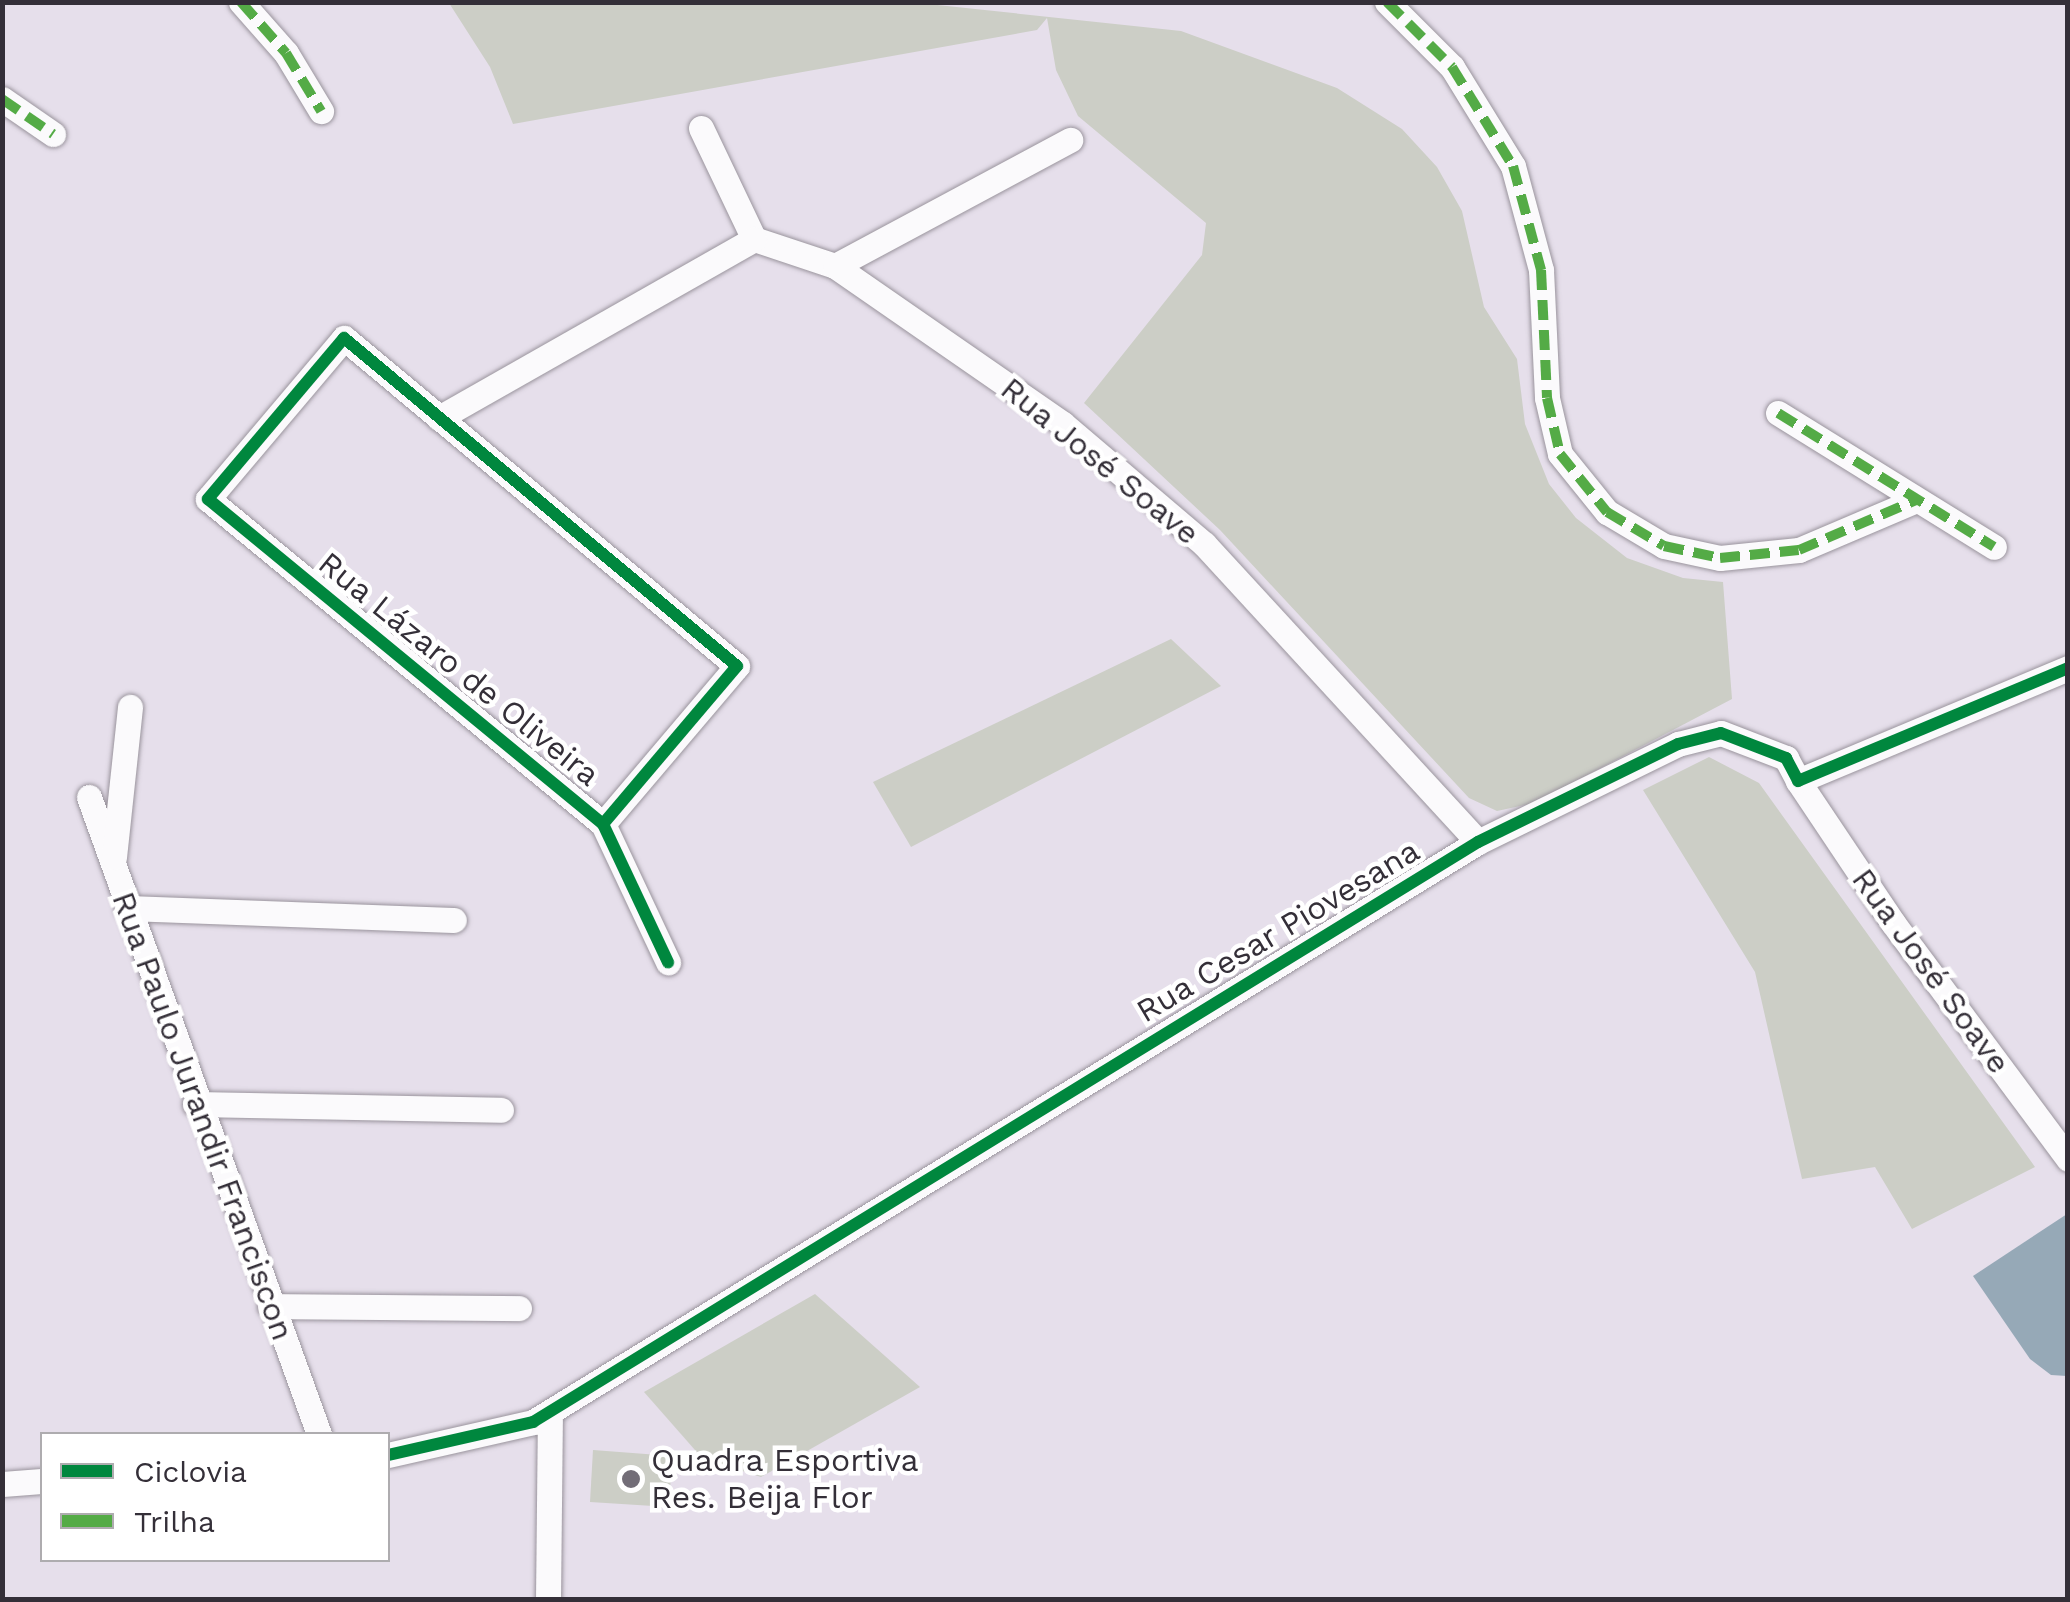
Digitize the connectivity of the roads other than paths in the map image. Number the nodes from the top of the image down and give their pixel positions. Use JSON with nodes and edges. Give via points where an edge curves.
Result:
{"nodes":[{"id":1,"x":241,"y":2,"type":"edge"},
{"id":2,"x":1388,"y":2,"type":"edge"},
{"id":3,"x":2,"y":99,"type":"edge"},
{"id":4,"x":322,"y":111,"type":"dead end"},
{"id":5,"x":701,"y":128,"type":"dead end"},
{"id":6,"x":53,"y":134,"type":"dead end"},
{"id":7,"x":1070,"y":140,"type":"dead end"},
{"id":8,"x":754,"y":238,"type":"junction"},
{"id":9,"x":835,"y":266,"type":"junction"},
{"id":10,"x":1778,"y":414,"type":"dead end"},
{"id":11,"x":439,"y":418,"type":"junction"},
{"id":12,"x":1916,"y":500,"type":"junction"},
{"id":13,"x":1994,"y":547,"type":"dead end"},
{"id":14,"x":2068,"y":668,"type":"edge"},
{"id":15,"x":130,"y":707,"type":"dead end"},
{"id":16,"x":1798,"y":781,"type":"junction"},
{"id":17,"x":89,"y":797,"type":"dead end"},
{"id":18,"x":603,"y":824,"type":"junction"},
{"id":19,"x":1478,"y":842,"type":"junction"},
{"id":20,"x":113,"y":867,"type":"junction"},
{"id":21,"x":127,"y":908,"type":"junction"},
{"id":22,"x":454,"y":920,"type":"dead end"},
{"id":23,"x":668,"y":962,"type":"dead end"},
{"id":24,"x":195,"y":1104,"type":"junction"},
{"id":25,"x":501,"y":1110,"type":"dead end"},
{"id":26,"x":2068,"y":1159,"type":"edge"},
{"id":27,"x":270,"y":1306,"type":"junction"},
{"id":28,"x":519,"y":1308,"type":"dead end"},
{"id":29,"x":550,"y":1412,"type":"junction"},
{"id":30,"x":318,"y":1432,"type":"edge"},
{"id":31,"x":390,"y":1456,"type":"edge"},
{"id":32,"x":40,"y":1481,"type":"edge"},
{"id":33,"x":2,"y":1484,"type":"edge"},
{"id":34,"x":548,"y":1600,"type":"edge"}],
"edges":[{"from":1,"to":4,"type":"street","via":[[286,52]]},
{"from":2,"to":12,"type":"street","via":[[1452,67],[1512,166],[1541,270],[1547,398],[1560,454],[1608,512],[1664,546],[1720,558],[1799,550]]},
{"from":3,"to":6,"type":"street"},
{"from":5,"to":8,"type":"street"},
{"from":7,"to":9,"type":"street"},
{"from":8,"to":9,"type":"street","name":"Rua José Soave"},
{"from":8,"to":11,"type":"street"},
{"from":9,"to":19,"type":"street","name":"Rua José Soave","via":[[1064,424],[1204,544]]},
{"from":10,"to":12,"type":"street"},
{"from":11,"to":18,"type":"street","via":[[737,666]]},
{"from":11,"to":18,"type":"street","name":"Rua Lázaro de Oliveira","via":[[344,338],[208,499]]},
{"from":12,"to":13,"type":"street"},
{"from":14,"to":16,"type":"street"},
{"from":15,"to":20,"type":"street"},
{"from":16,"to":19,"type":"street","name":"Rua Cesar Piovesana","via":[[1786,758],[1721,733],[1678,744]]},
{"from":16,"to":26,"type":"street","name":"Rua José Soave"},
{"from":17,"to":20,"type":"street","name":"Rua Paulo Jurandir Franciscon"},
{"from":18,"to":23,"type":"street","name":"Rua Lázaro de Oliveira"},
{"from":19,"to":29,"type":"street","name":"Rua Cesar Piovesana"},
{"from":20,"to":21,"type":"street","name":"Rua Paulo Jurandir Franciscon"},
{"from":21,"to":22,"type":"street"},
{"from":21,"to":24,"type":"street","name":"Rua Paulo Jurandir Franciscon"},
{"from":24,"to":25,"type":"street"},
{"from":24,"to":27,"type":"street","name":"Rua Paulo Jurandir Franciscon"},
{"from":27,"to":28,"type":"street"},
{"from":27,"to":30,"type":"street","name":"Rua Paulo Jurandir Franciscon"},
{"from":29,"to":31,"type":"street","name":"Rua Cesar Piovesana"},
{"from":29,"to":34,"type":"street"},
{"from":32,"to":33,"type":"street"}]}
